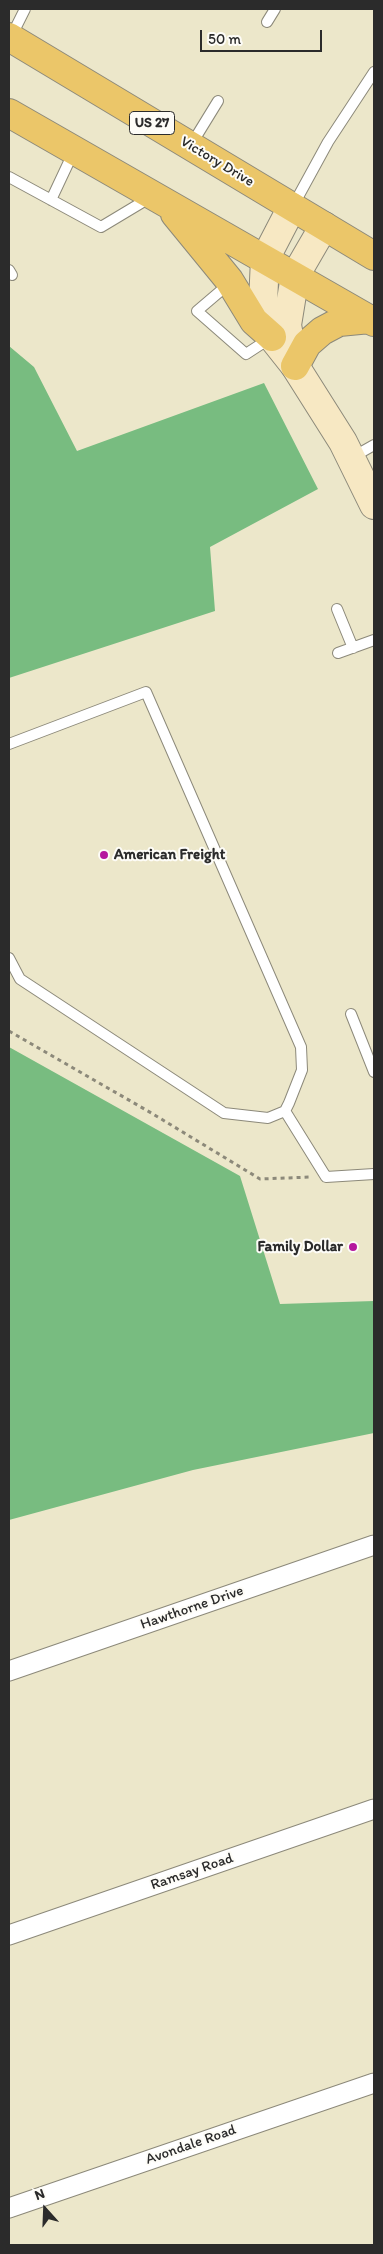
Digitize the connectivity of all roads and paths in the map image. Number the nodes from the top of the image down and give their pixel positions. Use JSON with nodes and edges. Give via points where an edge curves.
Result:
{"nodes":[{"id":1,"x":25,"y":9,"type":"edge"},
{"id":2,"x":275,"y":9,"type":"edge"},
{"id":3,"x":267,"y":22,"type":"dead end"},
{"id":4,"x":10,"y":38,"type":"edge"},
{"id":5,"x":374,"y":72,"type":"edge"},
{"id":6,"x":218,"y":101,"type":"dead end"},
{"id":7,"x":9,"y":113,"type":"edge"},
{"id":8,"x":191,"y":146,"type":"junction"},
{"id":9,"x":75,"y":150,"type":"junction"},
{"id":10,"x":9,"y":177,"type":"edge"},
{"id":11,"x":160,"y":198,"type":"junction"},
{"id":12,"x":51,"y":200,"type":"junction"},
{"id":13,"x":292,"y":207,"type":"junction"},
{"id":14,"x":324,"y":226,"type":"junction"},
{"id":15,"x":374,"y":256,"type":"edge"},
{"id":16,"x":265,"y":259,"type":"junction"},
{"id":17,"x":295,"y":276,"type":"junction"},
{"id":18,"x":229,"y":280,"type":"junction"},
{"id":19,"x":372,"y":320,"type":"edge"},
{"id":20,"x":272,"y":337,"type":"junction"},
{"id":21,"x":295,"y":366,"type":"junction"},
{"id":22,"x":374,"y":445,"type":"edge"},
{"id":23,"x":351,"y":458,"type":"junction"},
{"id":24,"x":374,"y":505,"type":"edge"},
{"id":25,"x":337,"y":609,"type":"dead end"},
{"id":26,"x":374,"y":640,"type":"edge"},
{"id":27,"x":353,"y":648,"type":"junction"},
{"id":28,"x":338,"y":653,"type":"dead end"},
{"id":29,"x":9,"y":744,"type":"edge"},
{"id":30,"x":9,"y":958,"type":"edge"},
{"id":31,"x":351,"y":1014,"type":"dead end"},
{"id":32,"x":9,"y":1031,"type":"edge"},
{"id":33,"x":374,"y":1072,"type":"edge"},
{"id":34,"x":285,"y":1111,"type":"junction"},
{"id":35,"x":374,"y":1174,"type":"edge"},
{"id":36,"x":326,"y":1177,"type":"junction"},
{"id":37,"x":374,"y":1545,"type":"edge"},
{"id":38,"x":9,"y":1671,"type":"edge"},
{"id":39,"x":374,"y":1809,"type":"edge"},
{"id":40,"x":9,"y":1935,"type":"edge"},
{"id":41,"x":374,"y":2085,"type":"edge"},
{"id":42,"x":9,"y":2208,"type":"edge"}],
"edges":[{"from":1,"to":4,"type":"lane"},
{"from":2,"to":3,"type":"lane"},
{"from":4,"to":8,"type":"highway","name":"Victory Drive","number":"US 27"},
{"from":5,"to":13,"type":"lane","via":[[328,142]]},
{"from":6,"to":8,"type":"lane"},
{"from":7,"to":9,"type":"highway"},
{"from":8,"to":13,"type":"highway","name":"Victory Drive","number":"US 27"},
{"from":9,"to":11,"type":"highway"},
{"from":9,"to":12,"type":"lane"},
{"from":10,"to":12,"type":"lane"},
{"from":11,"to":12,"type":"lane","via":[[101,227]]},
{"from":11,"to":16,"type":"highway"},
{"from":11,"to":18,"type":"highway"},
{"from":13,"to":14,"type":"highway","name":"Victory Drive","number":"US 27"},
{"from":13,"to":16,"type":"main road"},
{"from":14,"to":15,"type":"highway","name":"Victory Drive","number":"US 27"},
{"from":14,"to":17,"type":"main road"},
{"from":16,"to":17,"type":"highway"},
{"from":16,"to":20,"type":"main road","via":[[263,303]]},
{"from":17,"to":19,"type":"highway"},
{"from":17,"to":21,"type":"main road","via":[[287,325]]},
{"from":18,"to":20,"type":"highway","via":[[254,321]]},
{"from":18,"to":20,"type":"lane","via":[[197,311],[246,354]]},
{"from":19,"to":21,"type":"highway","via":[[339,322],[322,331],[307,344]]},
{"from":20,"to":21,"type":"main road"},
{"from":21,"to":23,"type":"main road"},
{"from":22,"to":23,"type":"lane"},
{"from":23,"to":24,"type":"main road"},
{"from":25,"to":27,"type":"lane"},
{"from":26,"to":27,"type":"lane"},
{"from":27,"to":28,"type":"lane"},
{"from":29,"to":34,"type":"lane","via":[[146,692],[301,1047],[302,1070]]},
{"from":30,"to":34,"type":"lane","via":[[20,979],[224,1113],[268,1118]]},
{"from":31,"to":33,"type":"lane"},
{"from":32,"to":36,"type":"path","via":[[260,1179]]},
{"from":34,"to":36,"type":"lane"},
{"from":35,"to":36,"type":"lane"},
{"from":37,"to":38,"type":"street","name":"Hawthorne Drive"},
{"from":39,"to":40,"type":"street","name":"Ramsay Road"},
{"from":41,"to":42,"type":"street","name":"Avondale Road"}]}
